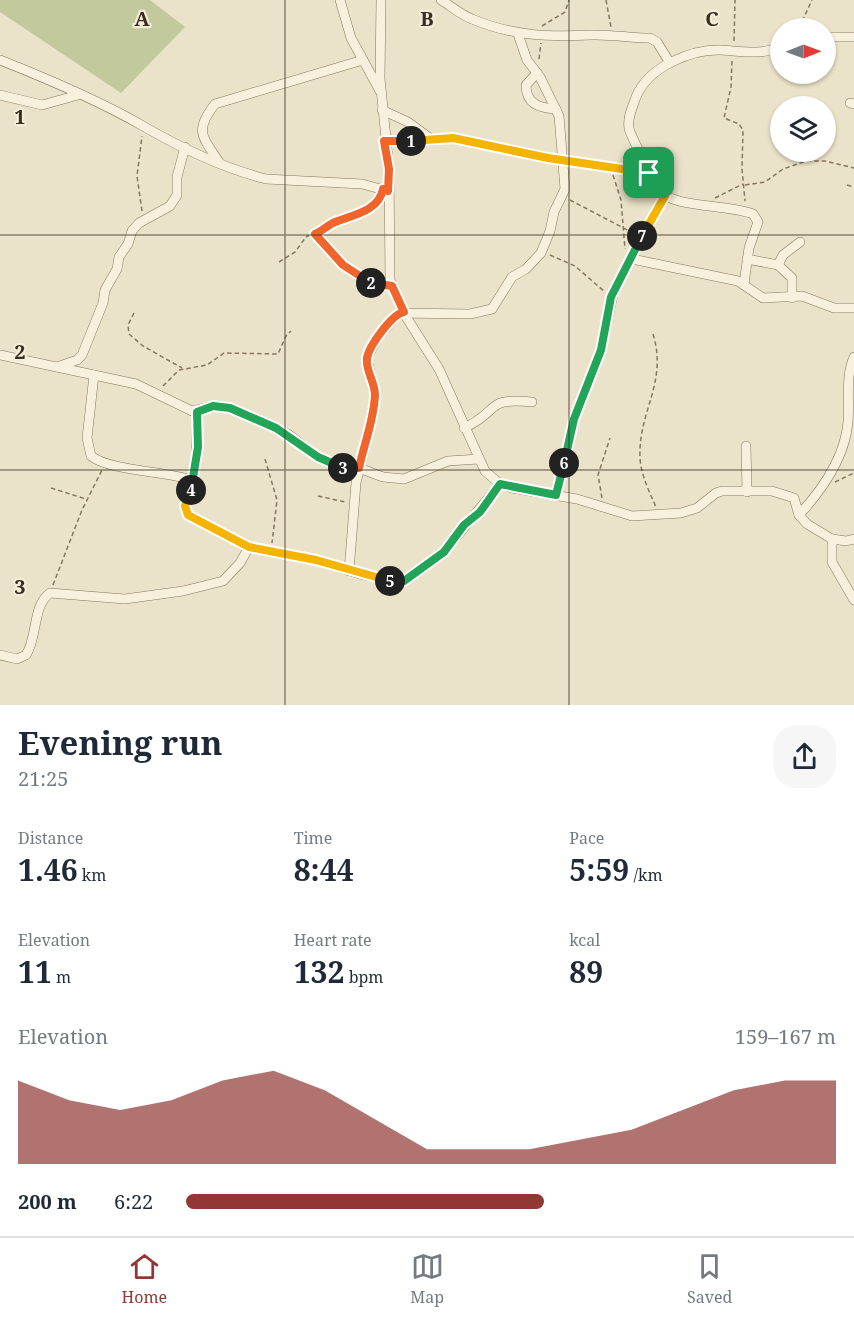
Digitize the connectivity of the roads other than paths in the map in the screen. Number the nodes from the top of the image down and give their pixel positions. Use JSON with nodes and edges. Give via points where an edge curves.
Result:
{"nodes":[{"id":1,"x":340,"y":0,"type":"edge"},
{"id":2,"x":381,"y":0,"type":"edge"},
{"id":3,"x":441,"y":0,"type":"edge"},
{"id":4,"x":518,"y":34,"type":"junction"},
{"id":5,"x":836,"y":37,"type":"edge"},
{"id":6,"x":854,"y":37,"type":"edge"},
{"id":7,"x":770,"y":49,"type":"edge"},
{"id":8,"x":0,"y":60,"type":"edge"},
{"id":9,"x":363,"y":60,"type":"junction"},
{"id":10,"x":670,"y":63,"type":"junction"},
{"id":11,"x":536,"y":72,"type":"junction"},
{"id":12,"x":381,"y":92,"type":"junction"},
{"id":13,"x":0,"y":95,"type":"edge"},
{"id":14,"x":78,"y":95,"type":"junction"},
{"id":15,"x":556,"y":109,"type":"junction"},
{"id":16,"x":382,"y":110,"type":"junction"},
{"id":17,"x":431,"y":139,"type":"junction"},
{"id":18,"x":384,"y":141,"type":"junction"},
{"id":19,"x":184,"y":147,"type":"junction"},
{"id":20,"x":560,"y":160,"type":"junction"},
{"id":21,"x":219,"y":162,"type":"junction"},
{"id":22,"x":650,"y":173,"type":"junction"},
{"id":23,"x":385,"y":190,"type":"junction"},
{"id":24,"x":665,"y":196,"type":"junction"},
{"id":25,"x":800,"y":242,"type":"dead end"},
{"id":26,"x":747,"y":259,"type":"junction"},
{"id":27,"x":629,"y":262,"type":"junction"},
{"id":28,"x":778,"y":265,"type":"junction"},
{"id":29,"x":744,"y":284,"type":"junction"},
{"id":30,"x":792,"y":298,"type":"junction"},
{"id":31,"x":854,"y":308,"type":"edge"},
{"id":32,"x":404,"y":312,"type":"junction"},
{"id":33,"x":0,"y":355,"type":"edge"},
{"id":34,"x":854,"y":357,"type":"edge"},
{"id":35,"x":55,"y":367,"type":"junction"},
{"id":36,"x":94,"y":375,"type":"junction"},
{"id":37,"x":532,"y":402,"type":"dead end"},
{"id":38,"x":197,"y":412,"type":"junction"},
{"id":39,"x":464,"y":428,"type":"junction"},
{"id":40,"x":746,"y":446,"type":"dead end"},
{"id":41,"x":479,"y":459,"type":"junction"},
{"id":42,"x":359,"y":468,"type":"junction"},
{"id":43,"x":192,"y":480,"type":"junction"},
{"id":44,"x":500,"y":484,"type":"junction"},
{"id":45,"x":747,"y":492,"type":"junction"},
{"id":46,"x":556,"y":495,"type":"junction"},
{"id":47,"x":799,"y":515,"type":"junction"},
{"id":48,"x":832,"y":539,"type":"junction"},
{"id":49,"x":854,"y":539,"type":"edge"},
{"id":50,"x":249,"y":547,"type":"junction"},
{"id":51,"x":349,"y":571,"type":"junction"},
{"id":52,"x":854,"y":600,"type":"edge"},
{"id":53,"x":0,"y":655,"type":"edge"}],
"edges":[{"from":1,"to":9,"type":"street","via":[[351,38]]},
{"from":2,"to":12,"type":"street"},
{"from":3,"to":4,"type":"street","via":[[470,19]]},
{"from":4,"to":10,"type":"street","via":[[652,38]]},
{"from":4,"to":11,"type":"street"},
{"from":5,"to":6,"type":"street"},
{"from":7,"to":10,"type":"street","via":[[705,51]]},
{"from":8,"to":14,"type":"street"},
{"from":9,"to":12,"type":"street"},
{"from":9,"to":21,"type":"street","via":[[215,104],[201,128]]},
{"from":10,"to":22,"type":"street","via":[[641,87],[628,121]]},
{"from":11,"to":15,"type":"street"},
{"from":11,"to":15,"type":"street","via":[[526,86],[527,96],[532,103]]},
{"from":12,"to":16,"type":"street"},
{"from":13,"to":14,"type":"street","via":[[42,105]]},
{"from":14,"to":19,"type":"street"},
{"from":15,"to":20,"type":"street","via":[[562,142]]},
{"from":16,"to":17,"type":"street"},
{"from":16,"to":18,"type":"street"},
{"from":17,"to":18,"type":"street"},
{"from":17,"to":20,"type":"street","via":[[453,138]]},
{"from":18,"to":23,"type":"street","via":[[389,169]]},
{"from":19,"to":21,"type":"street"},
{"from":19,"to":35,"type":"street","via":[[172,204],[139,223],[105,290],[82,355]]},
{"from":20,"to":22,"type":"street"},
{"from":20,"to":32,"type":"street","via":[[564,192],[541,253],[512,278],[497,303],[486,312],[470,314]]},
{"from":21,"to":23,"type":"street","via":[[266,179],[362,184]]},
{"from":22,"to":24,"type":"street"},
{"from":23,"to":32,"type":"street","via":[[392,286]]},
{"from":24,"to":26,"type":"street","via":[[678,202],[753,214],[758,222]]},
{"from":24,"to":27,"type":"street"},
{"from":25,"to":28,"type":"street","via":[[783,255]]},
{"from":26,"to":28,"type":"street"},
{"from":26,"to":29,"type":"street"},
{"from":27,"to":29,"type":"street"},
{"from":27,"to":46,"type":"street","via":[[611,297],[601,350],[574,419]]},
{"from":28,"to":30,"type":"street","via":[[792,278]]},
{"from":29,"to":30,"type":"street","via":[[764,298]]},
{"from":30,"to":31,"type":"street","via":[[802,296],[834,308]]},
{"from":32,"to":39,"type":"street","via":[[439,369]]},
{"from":32,"to":42,"type":"street","via":[[395,316],[368,354],[375,396]]},
{"from":33,"to":35,"type":"street"},
{"from":34,"to":47,"type":"street","via":[[849,376],[848,424],[836,463]]},
{"from":35,"to":36,"type":"street"},
{"from":36,"to":38,"type":"street","via":[[136,384]]},
{"from":36,"to":43,"type":"street","via":[[87,448],[93,458]]},
{"from":37,"to":39,"type":"street","via":[[507,399],[496,403],[482,419]]},
{"from":38,"to":42,"type":"street","via":[[213,406],[230,408],[288,434],[332,465]]},
{"from":38,"to":43,"type":"street","via":[[198,447]]},
{"from":39,"to":41,"type":"street"},
{"from":40,"to":45,"type":"street"},
{"from":41,"to":42,"type":"street","via":[[448,461],[404,479],[383,477]]},
{"from":41,"to":44,"type":"street","via":[[485,471]]},
{"from":42,"to":51,"type":"street"},
{"from":43,"to":50,"type":"street","via":[[185,506],[187,514]]},
{"from":44,"to":46,"type":"street"},
{"from":44,"to":51,"type":"street","via":[[444,552],[409,578],[393,581]]},
{"from":45,"to":46,"type":"street","via":[[722,491],[697,508],[660,517],[633,516]]},
{"from":45,"to":47,"type":"street","via":[[788,494],[797,504]]},
{"from":47,"to":48,"type":"street"},
{"from":48,"to":49,"type":"street"},
{"from":48,"to":52,"type":"street","via":[[832,562]]},
{"from":50,"to":51,"type":"street"},
{"from":50,"to":53,"type":"street","via":[[223,581],[183,591],[125,598],[50,593],[41,602],[26,655],[17,659]]}]}
